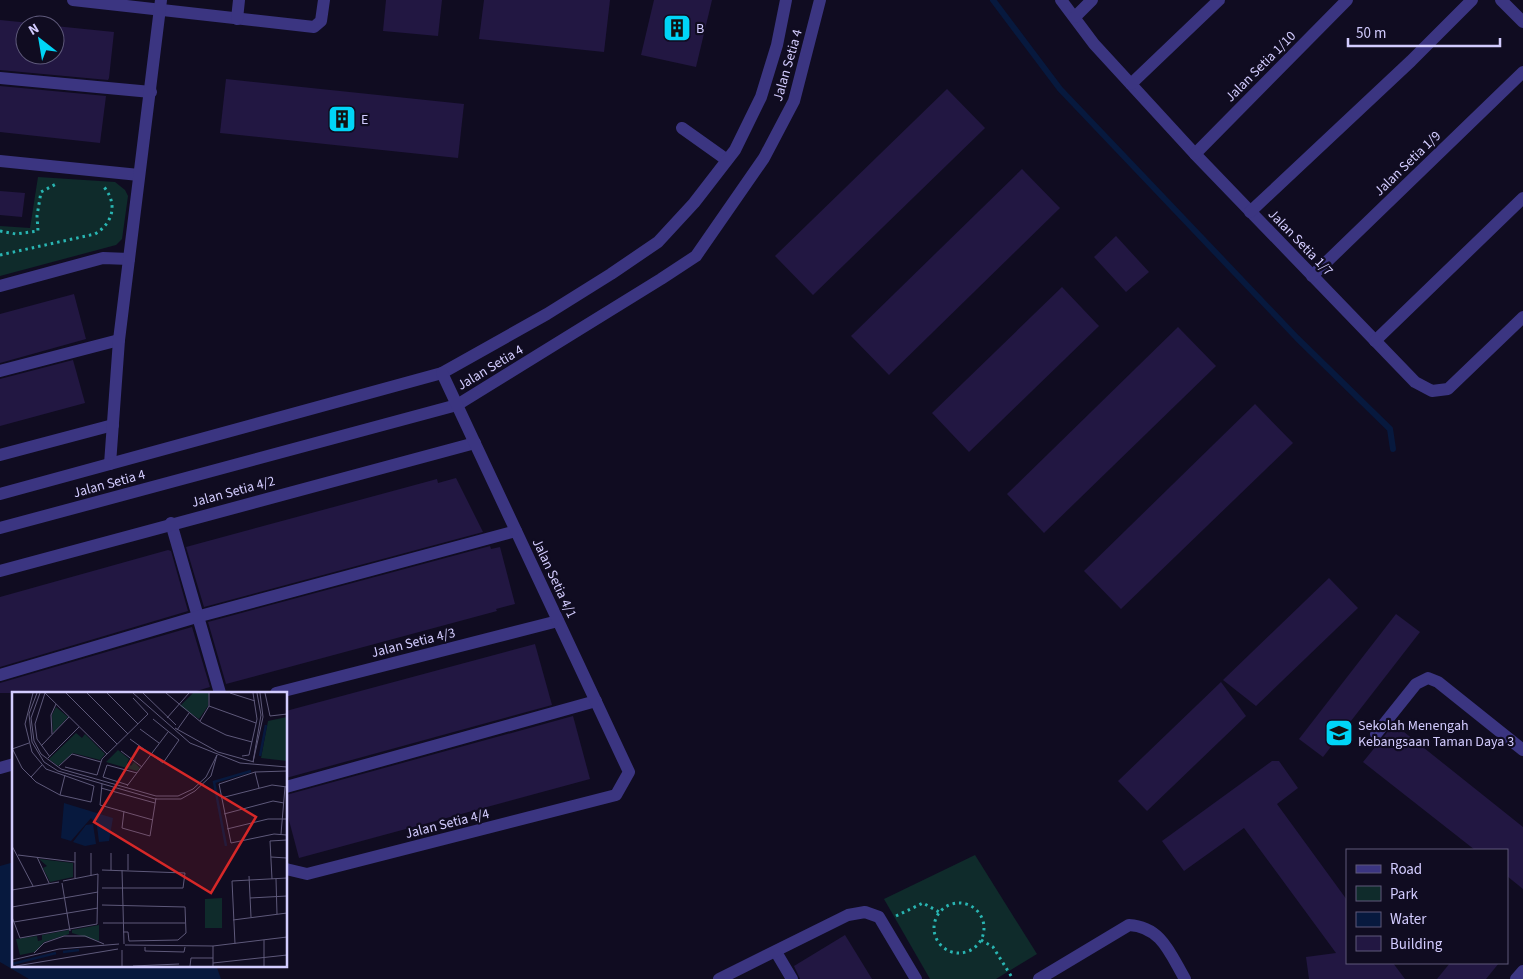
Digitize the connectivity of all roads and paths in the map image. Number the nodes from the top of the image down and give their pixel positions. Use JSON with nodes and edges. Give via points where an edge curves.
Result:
{"nodes":[{"id":1,"x":73,"y":0,"type":"edge"},
{"id":2,"x":239,"y":0,"type":"edge"},
{"id":3,"x":324,"y":0,"type":"edge"},
{"id":4,"x":786,"y":0,"type":"edge"},
{"id":5,"x":820,"y":0,"type":"edge"},
{"id":6,"x":1061,"y":0,"type":"edge"},
{"id":7,"x":1092,"y":0,"type":"edge"},
{"id":8,"x":1218,"y":0,"type":"edge"},
{"id":9,"x":1347,"y":0,"type":"edge"},
{"id":10,"x":1472,"y":0,"type":"edge"},
{"id":11,"x":1501,"y":0,"type":"edge"},
{"id":12,"x":161,"y":4,"type":"edge"},
{"id":13,"x":1075,"y":17,"type":"junction"},
{"id":14,"x":236,"y":19,"type":"junction"},
{"id":15,"x":1523,"y":22,"type":"edge"},
{"id":16,"x":1523,"y":72,"type":"edge"},
{"id":17,"x":0,"y":78,"type":"edge"},
{"id":18,"x":1131,"y":84,"type":"junction"},
{"id":19,"x":151,"y":92,"type":"junction"},
{"id":20,"x":682,"y":128,"type":"dead end"},
{"id":21,"x":1195,"y":154,"type":"junction"},
{"id":22,"x":727,"y":160,"type":"junction"},
{"id":23,"x":0,"y":161,"type":"edge"},
{"id":24,"x":139,"y":175,"type":"junction"},
{"id":25,"x":63,"y":185,"type":"dead end"},
{"id":26,"x":96,"y":185,"type":"dead end"},
{"id":27,"x":1523,"y":198,"type":"edge"},
{"id":28,"x":1250,"y":212,"type":"junction"},
{"id":29,"x":0,"y":231,"type":"edge"},
{"id":30,"x":0,"y":255,"type":"edge"},
{"id":31,"x":129,"y":259,"type":"junction"},
{"id":32,"x":1312,"y":276,"type":"junction"},
{"id":33,"x":0,"y":286,"type":"edge"},
{"id":34,"x":1523,"y":317,"type":"edge"},
{"id":35,"x":119,"y":340,"type":"junction"},
{"id":36,"x":1375,"y":341,"type":"junction"},
{"id":37,"x":0,"y":371,"type":"edge"},
{"id":38,"x":442,"y":373,"type":"junction"},
{"id":39,"x":457,"y":404,"type":"junction"},
{"id":40,"x":113,"y":425,"type":"junction"},
{"id":41,"x":475,"y":443,"type":"junction"},
{"id":42,"x":0,"y":455,"type":"edge"},
{"id":43,"x":110,"y":464,"type":"junction"},
{"id":44,"x":0,"y":494,"type":"edge"},
{"id":45,"x":171,"y":523,"type":"junction"},
{"id":46,"x":0,"y":528,"type":"edge"},
{"id":47,"x":516,"y":531,"type":"junction"},
{"id":48,"x":0,"y":571,"type":"edge"},
{"id":49,"x":200,"y":616,"type":"junction"},
{"id":50,"x":558,"y":621,"type":"junction"},
{"id":51,"x":0,"y":674,"type":"edge"},
{"id":52,"x":220,"y":692,"type":"edge"},
{"id":53,"x":280,"y":692,"type":"edge"},
{"id":54,"x":596,"y":701,"type":"junction"},
{"id":55,"x":1376,"y":734,"type":"dead end"},
{"id":56,"x":1523,"y":750,"type":"edge"},
{"id":57,"x":288,"y":786,"type":"edge"},
{"id":58,"x":616,"y":794,"type":"joint"},
{"id":59,"x":288,"y":869,"type":"edge"},
{"id":60,"x":939,"y":912,"type":"junction"},
{"id":61,"x":882,"y":923,"type":"junction"},
{"id":62,"x":981,"y":940,"type":"junction"},
{"id":63,"x":776,"y":952,"type":"junction"},
{"id":64,"x":1523,"y":971,"type":"edge"},
{"id":65,"x":719,"y":979,"type":"edge"},
{"id":66,"x":792,"y":979,"type":"edge"},
{"id":67,"x":916,"y":979,"type":"edge"},
{"id":68,"x":1013,"y":979,"type":"edge"},
{"id":69,"x":1039,"y":979,"type":"edge"},
{"id":70,"x":1185,"y":979,"type":"edge"},
{"id":71,"x":1516,"y":979,"type":"edge"}],
"edges":[{"from":1,"to":12,"type":"street"},
{"from":2,"to":14,"type":"street"},
{"from":3,"to":14,"type":"street","via":[[321,21],[314,28]]},
{"from":4,"to":22,"type":"street","name":"Jalan Setia 4","via":[[777,45],[761,97]]},
{"from":5,"to":39,"type":"street","name":"Jalan Setia 4","via":[[794,101],[764,158],[696,256]]},
{"from":6,"to":13,"type":"street","name":"Jalan Setia 1/7"},
{"from":7,"to":13,"type":"street"},
{"from":8,"to":18,"type":"street"},
{"from":9,"to":21,"type":"street","name":"Jalan Setia 1/10"},
{"from":10,"to":28,"type":"street","via":[[1411,62]]},
{"from":11,"to":15,"type":"street"},
{"from":12,"to":14,"type":"street"},
{"from":12,"to":19,"type":"street"},
{"from":13,"to":18,"type":"street","name":"Jalan Setia 1/7","via":[[1094,44]]},
{"from":16,"to":32,"type":"street","name":"Jalan Setia 1/9"},
{"from":17,"to":19,"type":"street"},
{"from":18,"to":21,"type":"street","name":"Jalan Setia 1/7"},
{"from":19,"to":24,"type":"street"},
{"from":20,"to":22,"type":"street"},
{"from":21,"to":28,"type":"street","name":"Jalan Setia 1/7"},
{"from":22,"to":38,"type":"street","name":"Jalan Setia 4","via":[[658,242],[547,314]]},
{"from":23,"to":24,"type":"street"},
{"from":24,"to":31,"type":"street"},
{"from":25,"to":29,"type":"path","via":[[54,184],[41,192],[38,231],[16,234]]},
{"from":26,"to":30,"type":"path","via":[[103,185],[113,204],[111,218],[104,229],[95,234]]},
{"from":27,"to":36,"type":"street"},
{"from":28,"to":32,"type":"street","name":"Jalan Setia 1/7"},
{"from":31,"to":33,"type":"street","via":[[103,258]]},
{"from":31,"to":35,"type":"street"},
{"from":32,"to":36,"type":"street","name":"Jalan Setia 1/7"},
{"from":34,"to":36,"type":"street","name":"Jalan Setia 1/7","via":[[1448,389],[1432,391],[1415,382]]},
{"from":35,"to":37,"type":"street"},
{"from":35,"to":40,"type":"street"},
{"from":38,"to":39,"type":"street","name":"Jalan Setia 4/1"},
{"from":38,"to":43,"type":"street","name":"Jalan Setia 4"},
{"from":39,"to":41,"type":"street","name":"Jalan Setia 4/1"},
{"from":39,"to":46,"type":"street","name":"Jalan Setia 4"},
{"from":40,"to":42,"type":"street"},
{"from":40,"to":43,"type":"street"},
{"from":41,"to":45,"type":"street","name":"Jalan Setia 4/2"},
{"from":41,"to":47,"type":"street","name":"Jalan Setia 4/1"},
{"from":43,"to":44,"type":"street","name":"Jalan Setia 4"},
{"from":45,"to":48,"type":"street","name":"Jalan Setia 4/2"},
{"from":45,"to":49,"type":"street"},
{"from":47,"to":49,"type":"street"},
{"from":47,"to":50,"type":"street","name":"Jalan Setia 4/1"},
{"from":49,"to":51,"type":"street"},
{"from":49,"to":52,"type":"street"},
{"from":50,"to":53,"type":"street","name":"Jalan Setia 4/3"},
{"from":50,"to":54,"type":"street","name":"Jalan Setia 4/1"},
{"from":54,"to":57,"type":"street"},
{"from":54,"to":58,"type":"street","name":"Jalan Setia 4/1","via":[[629,772]]},
{"from":55,"to":56,"type":"street","via":[[1416,684],[1428,678],[1438,682]]},
{"from":58,"to":59,"type":"street","name":"Jalan Setia 4/4","via":[[307,874]]},
{"from":60,"to":61,"type":"path","via":[[924,903]]},
{"from":60,"to":62,"type":"path","via":[[954,903],[972,906],[983,920]]},
{"from":60,"to":62,"type":"path","via":[[935,920],[935,937],[946,950],[963,954]]},
{"from":61,"to":63,"type":"street","via":[[879,917],[865,912],[848,914]]},
{"from":61,"to":67,"type":"street"},
{"from":62,"to":68,"type":"path","via":[[993,947]]},
{"from":63,"to":65,"type":"street"},
{"from":63,"to":66,"type":"street"},
{"from":64,"to":71,"type":"street"},
{"from":69,"to":70,"type":"street","via":[[1128,926],[1139,926],[1160,938]]}]}
